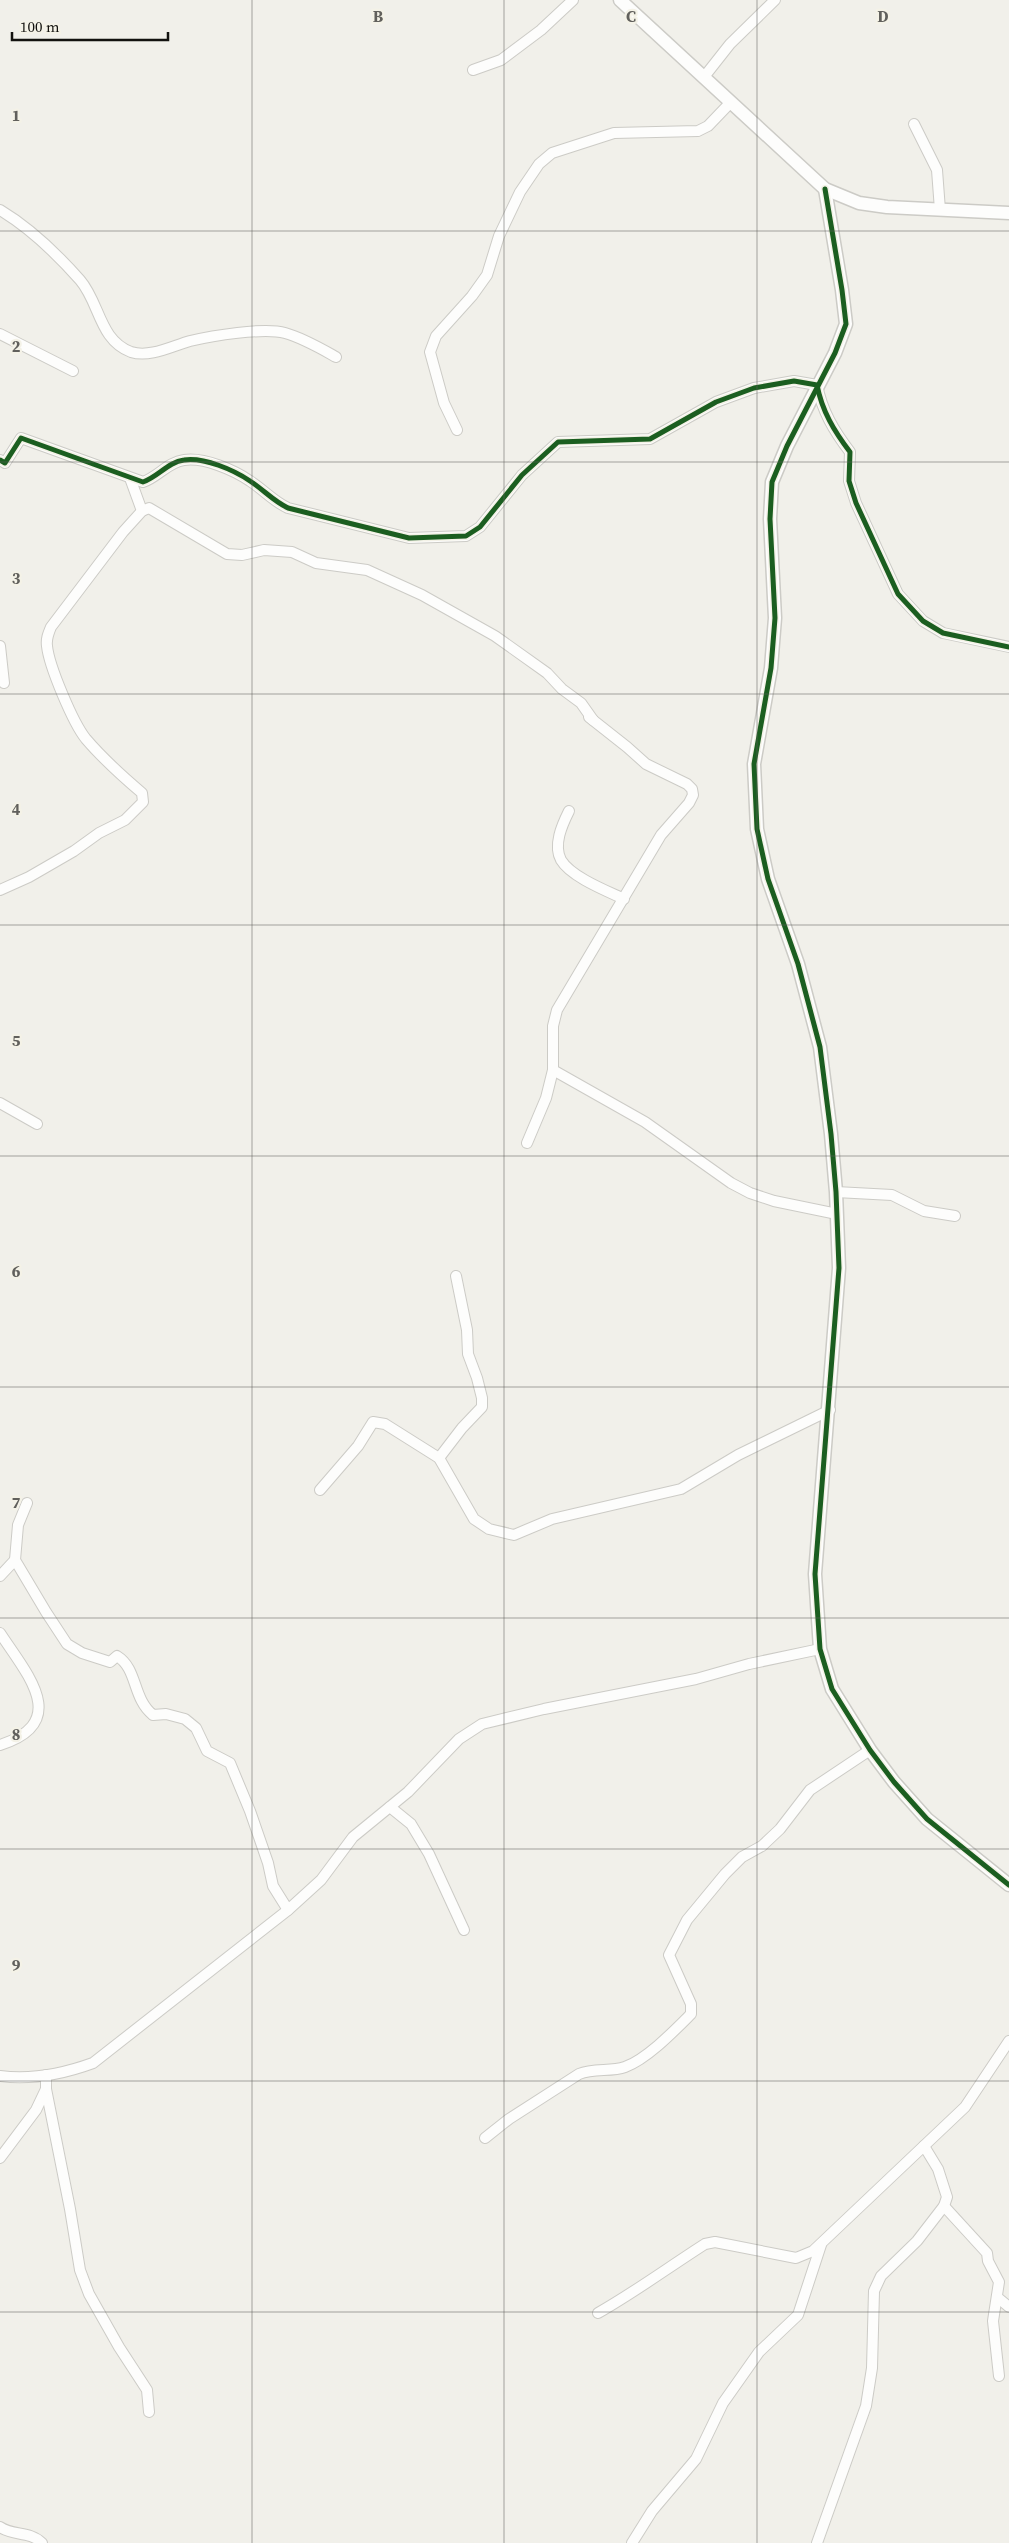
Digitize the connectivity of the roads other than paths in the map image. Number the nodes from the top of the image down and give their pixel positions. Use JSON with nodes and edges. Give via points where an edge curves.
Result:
{"nodes":[{"id":1,"x":573,"y":0,"type":"edge"},
{"id":2,"x":620,"y":0,"type":"edge"},
{"id":3,"x":775,"y":0,"type":"edge"},
{"id":4,"x":473,"y":70,"type":"dead end"},
{"id":5,"x":704,"y":77,"type":"junction"},
{"id":6,"x":731,"y":102,"type":"junction"},
{"id":7,"x":914,"y":124,"type":"dead end"},
{"id":8,"x":825,"y":189,"type":"junction"},
{"id":9,"x":0,"y":210,"type":"edge"},
{"id":10,"x":940,"y":210,"type":"junction"},
{"id":11,"x":1009,"y":213,"type":"edge"},
{"id":12,"x":0,"y":334,"type":"edge"},
{"id":13,"x":336,"y":356,"type":"dead end"},
{"id":14,"x":73,"y":371,"type":"dead end"},
{"id":15,"x":817,"y":385,"type":"junction"},
{"id":16,"x":457,"y":430,"type":"dead end"},
{"id":17,"x":0,"y":460,"type":"edge"},
{"id":18,"x":130,"y":478,"type":"junction"},
{"id":19,"x":142,"y":511,"type":"junction"},
{"id":20,"x":0,"y":646,"type":"edge"},
{"id":21,"x":1009,"y":647,"type":"edge"},
{"id":22,"x":4,"y":683,"type":"dead end"},
{"id":23,"x":576,"y":708,"type":"dead end"},
{"id":24,"x":593,"y":720,"type":"junction"},
{"id":25,"x":569,"y":811,"type":"dead end"},
{"id":26,"x":0,"y":890,"type":"edge"},
{"id":27,"x":624,"y":900,"type":"junction"},
{"id":28,"x":554,"y":1070,"type":"junction"},
{"id":29,"x":0,"y":1103,"type":"edge"},
{"id":30,"x":37,"y":1124,"type":"dead end"},
{"id":31,"x":527,"y":1143,"type":"dead end"},
{"id":32,"x":836,"y":1192,"type":"junction"},
{"id":33,"x":837,"y":1214,"type":"junction"},
{"id":34,"x":955,"y":1216,"type":"dead end"},
{"id":35,"x":456,"y":1276,"type":"dead end"},
{"id":36,"x":830,"y":1410,"type":"junction"},
{"id":37,"x":439,"y":1458,"type":"junction"},
{"id":38,"x":320,"y":1490,"type":"dead end"},
{"id":39,"x":27,"y":1502,"type":"dead end"},
{"id":40,"x":15,"y":1560,"type":"junction"},
{"id":41,"x":0,"y":1576,"type":"edge"},
{"id":42,"x":0,"y":1633,"type":"edge"},
{"id":43,"x":820,"y":1649,"type":"junction"},
{"id":44,"x":0,"y":1745,"type":"edge"},
{"id":45,"x":870,"y":1750,"type":"junction"},
{"id":46,"x":390,"y":1807,"type":"junction"},
{"id":47,"x":1009,"y":1885,"type":"edge"},
{"id":48,"x":288,"y":1910,"type":"junction"},
{"id":49,"x":464,"y":1930,"type":"dead end"},
{"id":50,"x":1009,"y":2042,"type":"edge"},
{"id":51,"x":0,"y":2076,"type":"edge"},
{"id":52,"x":46,"y":2076,"type":"junction"},
{"id":53,"x":46,"y":2089,"type":"junction"},
{"id":54,"x":485,"y":2138,"type":"dead end"},
{"id":55,"x":924,"y":2146,"type":"junction"},
{"id":56,"x":0,"y":2158,"type":"edge"},
{"id":57,"x":944,"y":2206,"type":"junction"},
{"id":58,"x":822,"y":2243,"type":"junction"},
{"id":59,"x":997,"y":2298,"type":"junction"},
{"id":60,"x":1009,"y":2306,"type":"edge"},
{"id":61,"x":598,"y":2312,"type":"dead end"},
{"id":62,"x":999,"y":2376,"type":"dead end"},
{"id":63,"x":149,"y":2412,"type":"dead end"},
{"id":64,"x":0,"y":2527,"type":"edge"},
{"id":65,"x":42,"y":2543,"type":"edge"},
{"id":66,"x":632,"y":2543,"type":"edge"},
{"id":67,"x":817,"y":2543,"type":"edge"}],
"edges":[{"from":1,"to":4,"type":"street","via":[[542,30],[501,60]]},
{"from":2,"to":5,"type":"street"},
{"from":3,"to":5,"type":"street","via":[[730,44]]},
{"from":5,"to":6,"type":"street"},
{"from":6,"to":8,"type":"street"},
{"from":6,"to":16,"type":"street","via":[[708,126],[698,131],[614,133],[552,153],[539,164],[520,192],[499,236],[487,275],[436,336],[430,352],[444,403]]},
{"from":7,"to":10,"type":"street","via":[[937,170]]},
{"from":8,"to":10,"type":"street","via":[[859,203]]},
{"from":8,"to":15,"type":"street","via":[[846,324],[835,353]]},
{"from":9,"to":13,"type":"street","via":[[40,240],[80,280],[90,294],[108,335],[124,349],[149,354],[227,335],[283,332]]},
{"from":10,"to":11,"type":"street"},
{"from":12,"to":14,"type":"street"},
{"from":15,"to":18,"type":"street","via":[[794,381],[754,388],[716,402],[650,439],[558,442],[522,475],[480,527],[466,536],[452,538],[409,538],[288,508],[275,502],[250,481],[199,460],[172,463],[144,482]]},
{"from":15,"to":21,"type":"street","via":[[820,401],[835,432],[850,452],[849,481],[856,502],[898,594],[923,621],[943,633]]},
{"from":15,"to":32,"type":"street","via":[[772,482],[770,519],[775,618],[771,668],[754,764],[758,830],[768,879],[798,964],[820,1048]]},
{"from":17,"to":18,"type":"street","via":[[4,463],[20,438]]},
{"from":18,"to":19,"type":"street"},
{"from":19,"to":24,"type":"street","via":[[149,508],[158,511],[227,554],[242,555],[264,550],[292,552],[316,562],[367,570],[422,595],[496,636],[547,672],[581,703]]},
{"from":19,"to":26,"type":"street","via":[[51,627],[47,647],[63,694],[84,737],[142,792],[143,802],[125,820],[99,833],[74,852]]},
{"from":20,"to":22,"type":"street"},
{"from":23,"to":24,"type":"street"},
{"from":24,"to":27,"type":"street","via":[[646,764],[692,788],[689,803],[661,835]]},
{"from":25,"to":27,"type":"street","via":[[558,839],[561,860],[586,880]]},
{"from":27,"to":28,"type":"street","via":[[557,1010]]},
{"from":28,"to":31,"type":"street"},
{"from":28,"to":33,"type":"street","via":[[645,1122],[750,1193]]},
{"from":29,"to":30,"type":"street"},
{"from":32,"to":33,"type":"street"},
{"from":32,"to":34,"type":"street","via":[[892,1195],[924,1212]]},
{"from":33,"to":36,"type":"street","via":[[839,1268]]},
{"from":35,"to":37,"type":"street","via":[[467,1330],[468,1354],[477,1378],[482,1407]]},
{"from":36,"to":37,"type":"street","via":[[738,1454],[681,1489],[552,1519],[514,1535],[489,1529],[474,1519]]},
{"from":36,"to":43,"type":"street","via":[[815,1574]]},
{"from":37,"to":38,"type":"street","via":[[385,1424],[373,1422],[358,1446]]},
{"from":39,"to":40,"type":"street","via":[[18,1524]]},
{"from":40,"to":41,"type":"street"},
{"from":40,"to":48,"type":"street","via":[[67,1644],[82,1653],[110,1662],[117,1656],[124,1660],[143,1706],[153,1715],[166,1714],[185,1719],[196,1728],[207,1751],[230,1763],[250,1811],[273,1886]]},
{"from":42,"to":44,"type":"street","via":[[34,1684],[40,1701],[40,1712],[33,1725],[19,1738]]},
{"from":43,"to":45,"type":"street","via":[[832,1689]]},
{"from":43,"to":46,"type":"street","via":[[482,1724],[459,1739]]},
{"from":45,"to":47,"type":"street","via":[[927,1818]]},
{"from":45,"to":54,"type":"street","via":[[810,1790],[785,1825],[762,1846],[742,1857],[687,1920],[669,1955],[691,2004],[690,2014],[671,2034],[624,2067],[579,2074]]},
{"from":46,"to":48,"type":"street","via":[[353,1837],[321,1880]]},
{"from":46,"to":49,"type":"street","via":[[411,1824]]},
{"from":48,"to":52,"type":"street","via":[[93,2063]]},
{"from":50,"to":55,"type":"street","via":[[965,2107]]},
{"from":51,"to":52,"type":"street"},
{"from":52,"to":53,"type":"street"},
{"from":53,"to":56,"type":"street","via":[[36,2110]]},
{"from":53,"to":63,"type":"street","via":[[80,2270],[114,2340],[147,2390]]},
{"from":55,"to":57,"type":"street","via":[[938,2169],[946,2197]]},
{"from":55,"to":58,"type":"street"},
{"from":57,"to":59,"type":"street","via":[[987,2253],[999,2282]]},
{"from":57,"to":67,"type":"street","via":[[917,2241],[881,2276],[874,2291],[872,2368],[866,2406]]},
{"from":58,"to":61,"type":"street","via":[[796,2258],[715,2242],[705,2244],[643,2284],[633,2294]]},
{"from":58,"to":66,"type":"street","via":[[798,2315],[759,2352],[723,2403],[696,2459],[652,2511]]},
{"from":59,"to":60,"type":"street"},
{"from":59,"to":62,"type":"street","via":[[993,2321]]},
{"from":64,"to":65,"type":"street","via":[[7,2532],[30,2535]]}]}
